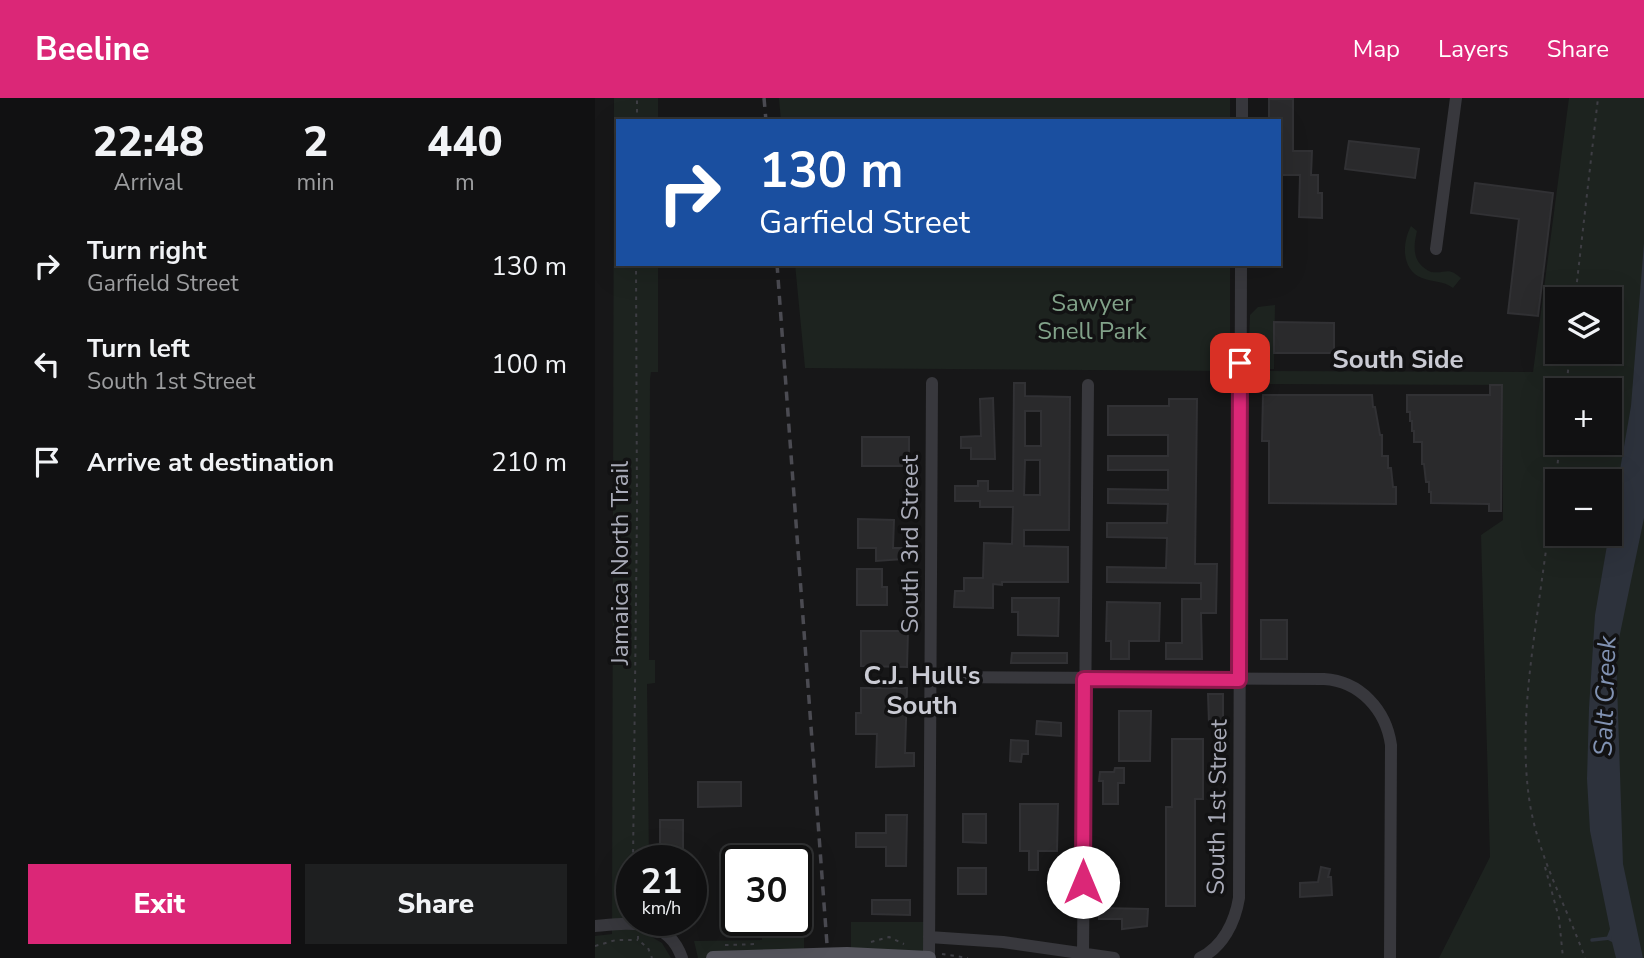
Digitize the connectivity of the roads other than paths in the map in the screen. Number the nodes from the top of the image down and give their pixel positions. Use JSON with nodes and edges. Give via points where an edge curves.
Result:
{"nodes":[{"id":1,"x":1242,"y":98,"type":"edge"},
{"id":2,"x":1456,"y":98,"type":"edge"},
{"id":3,"x":1242,"y":119,"type":"edge"},
{"id":4,"x":1436,"y":249,"type":"dead end"},
{"id":5,"x":1241,"y":266,"type":"edge"},
{"id":6,"x":932,"y":383,"type":"dead end"},
{"id":7,"x":1088,"y":385,"type":"dead end"},
{"id":8,"x":930,"y":677,"type":"junction"},
{"id":9,"x":1084,"y":679,"type":"junction"},
{"id":10,"x":1239,"y":680,"type":"junction"},
{"id":11,"x":595,"y":926,"type":"edge"},
{"id":12,"x":929,"y":937,"type":"junction"},
{"id":13,"x":1083,"y":953,"type":"junction"},
{"id":14,"x":682,"y":958,"type":"edge"},
{"id":15,"x":713,"y":958,"type":"edge"},
{"id":16,"x":929,"y":958,"type":"edge"},
{"id":17,"x":1114,"y":958,"type":"edge"},
{"id":18,"x":1200,"y":958,"type":"edge"},
{"id":19,"x":1390,"y":958,"type":"edge"}],
"edges":[{"from":1,"to":3,"type":"street"},
{"from":2,"to":4,"type":"street"},
{"from":5,"to":10,"type":"street","name":"South 1st Street"},
{"from":6,"to":8,"type":"street","name":"South 3rd Street"},
{"from":7,"to":9,"type":"street"},
{"from":8,"to":9,"type":"street"},
{"from":8,"to":12,"type":"street","name":"South 3rd Street"},
{"from":9,"to":10,"type":"street"},
{"from":9,"to":13,"type":"street"},
{"from":10,"to":18,"type":"street","name":"South 1st Street","via":[[1239,898],[1220,943]]},
{"from":10,"to":19,"type":"street","via":[[1337,681],[1369,700],[1384,719],[1391,754]]},
{"from":11,"to":14,"type":"street","via":[[639,923],[663,931]]},
{"from":12,"to":13,"type":"street"},
{"from":12,"to":16,"type":"street","name":"South 3rd Street"},
{"from":13,"to":17,"type":"street"},
{"from":15,"to":16,"type":"main road","bridge":true,"via":[[848,954]]}]}
